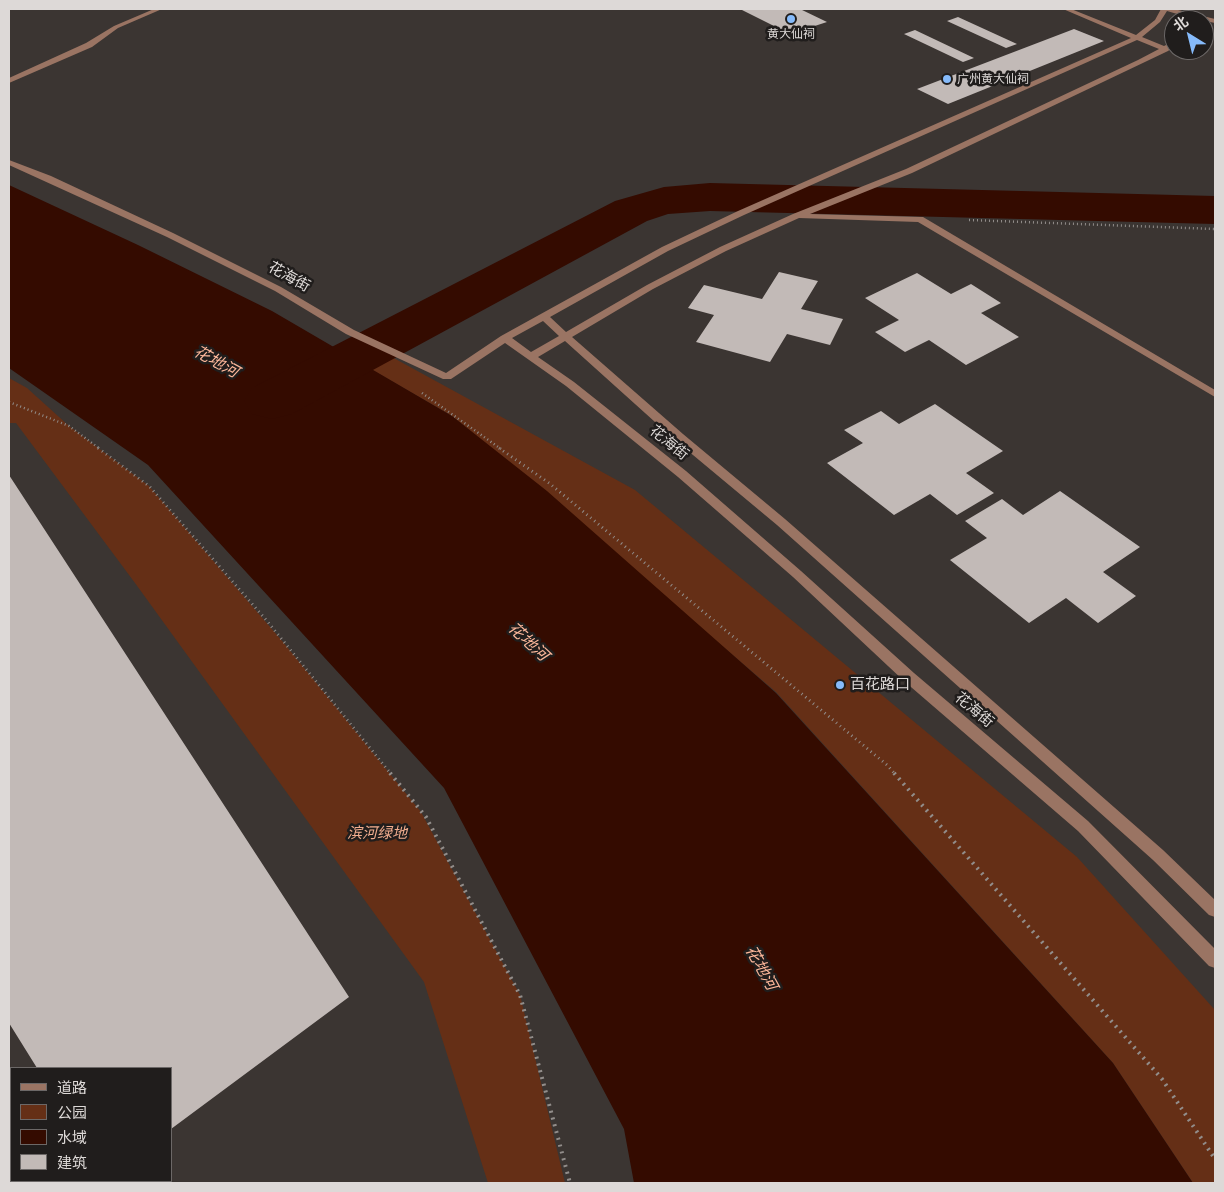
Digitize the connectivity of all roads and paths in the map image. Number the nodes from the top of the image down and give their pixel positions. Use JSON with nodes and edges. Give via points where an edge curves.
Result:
{"nodes":[{"id":1,"x":160,"y":9,"type":"edge"},
{"id":2,"x":1066,"y":9,"type":"edge"},
{"id":3,"x":1164,"y":9,"type":"edge"},
{"id":4,"x":1136,"y":38,"type":"junction"},
{"id":5,"x":1164,"y":49,"type":"edge"},
{"id":6,"x":1164,"y":49,"type":"edge"},
{"id":7,"x":9,"y":81,"type":"edge"},
{"id":8,"x":9,"y":162,"type":"edge"},
{"id":9,"x":796,"y":216,"type":"junction"},
{"id":10,"x":963,"y":220,"type":"dead end"},
{"id":11,"x":1215,"y":229,"type":"edge"},
{"id":12,"x":544,"y":317,"type":"junction"},
{"id":13,"x":566,"y":335,"type":"junction"},
{"id":14,"x":506,"y":338,"type":"junction"},
{"id":15,"x":530,"y":357,"type":"junction"},
{"id":16,"x":420,"y":391,"type":"dead end"},
{"id":17,"x":1215,"y":394,"type":"edge"},
{"id":18,"x":9,"y":402,"type":"edge"},
{"id":19,"x":1215,"y":910,"type":"edge"},
{"id":20,"x":1215,"y":960,"type":"edge"},
{"id":21,"x":1215,"y":1159,"type":"edge"},
{"id":22,"x":570,"y":1183,"type":"edge"}],
"edges":[{"from":1,"to":7,"type":"street","via":[[116,27],[89,45]]},
{"from":2,"to":4,"type":"street"},
{"from":3,"to":4,"type":"street","via":[[1158,21]]},
{"from":4,"to":5,"type":"street"},
{"from":4,"to":12,"type":"street","via":[[740,213]]},
{"from":6,"to":9,"type":"street","via":[[909,171]]},
{"from":8,"to":14,"type":"street","name":"花海街","via":[[170,234],[278,289],[347,330],[447,377]]},
{"from":9,"to":13,"type":"street","via":[[650,287]]},
{"from":9,"to":17,"type":"street","via":[[920,219]]},
{"from":10,"to":11,"type":"path"},
{"from":12,"to":13,"type":"street","name":"花海街"},
{"from":12,"to":14,"type":"street"},
{"from":13,"to":15,"type":"street"},
{"from":13,"to":19,"type":"street","name":"花海街","via":[[1158,855]]},
{"from":14,"to":15,"type":"street","name":"花海街"},
{"from":15,"to":20,"type":"street","name":"花海街","via":[[570,384],[682,474],[797,574],[909,678],[1083,826]]},
{"from":16,"to":21,"type":"path","via":[[549,483],[887,765],[1162,1079]]},
{"from":18,"to":22,"type":"path","via":[[69,426],[149,486],[267,621],[426,817],[520,995]]}]}
